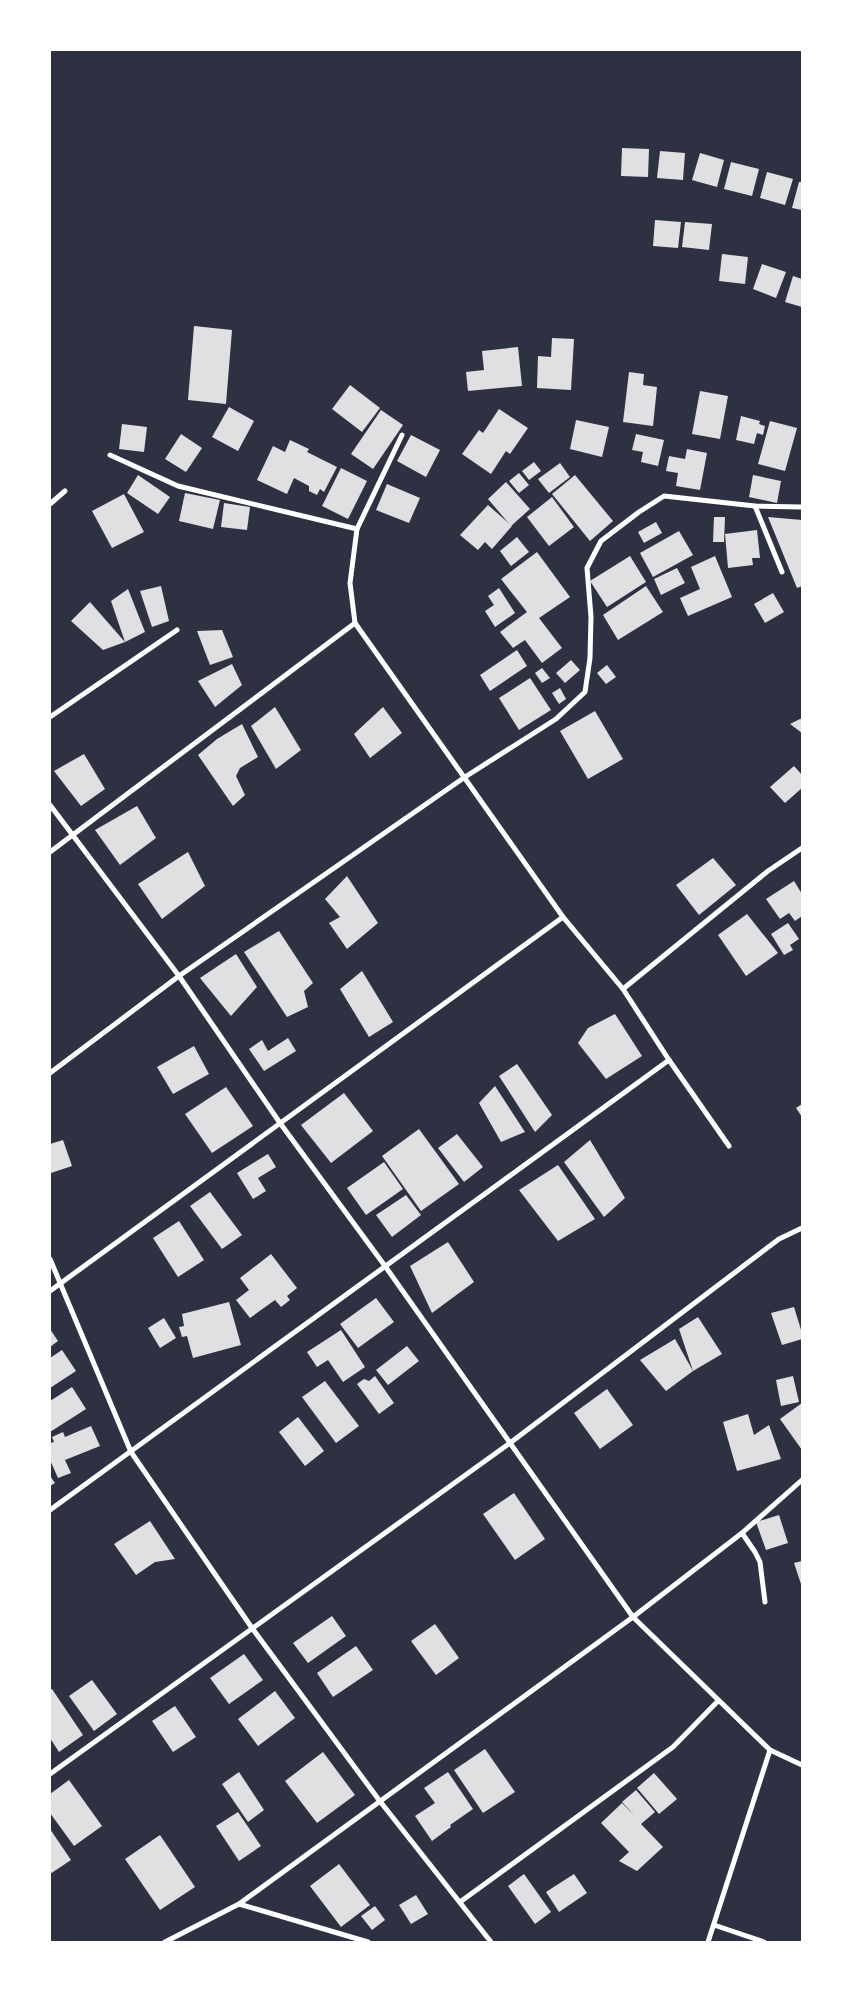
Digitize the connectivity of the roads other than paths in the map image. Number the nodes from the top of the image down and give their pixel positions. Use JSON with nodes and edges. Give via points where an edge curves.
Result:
{"nodes":[{"id":1,"x":402,"y":435,"type":"dead end"},
{"id":2,"x":110,"y":455,"type":"dead end"},
{"id":3,"x":65,"y":491,"type":"dead end"},
{"id":4,"x":50,"y":504,"type":"edge"},
{"id":5,"x":754,"y":506,"type":"junction"},
{"id":6,"x":802,"y":507,"type":"edge"},
{"id":7,"x":357,"y":529,"type":"junction"},
{"id":8,"x":782,"y":572,"type":"dead end"},
{"id":9,"x":355,"y":623,"type":"junction"},
{"id":10,"x":177,"y":630,"type":"dead end"},
{"id":11,"x":50,"y":717,"type":"edge"},
{"id":12,"x":465,"y":778,"type":"junction"},
{"id":13,"x":50,"y":805,"type":"edge"},
{"id":14,"x":72,"y":836,"type":"junction"},
{"id":15,"x":802,"y":848,"type":"edge"},
{"id":16,"x":50,"y":852,"type":"edge"},
{"id":17,"x":563,"y":917,"type":"junction"},
{"id":18,"x":179,"y":976,"type":"junction"},
{"id":19,"x":624,"y":989,"type":"junction"},
{"id":20,"x":670,"y":1060,"type":"junction"},
{"id":21,"x":50,"y":1073,"type":"edge"},
{"id":22,"x":280,"y":1123,"type":"junction"},
{"id":23,"x":729,"y":1146,"type":"dead end"},
{"id":24,"x":802,"y":1228,"type":"edge"},
{"id":25,"x":50,"y":1259,"type":"edge"},
{"id":26,"x":386,"y":1266,"type":"junction"},
{"id":27,"x":60,"y":1284,"type":"junction"},
{"id":28,"x":50,"y":1291,"type":"edge"},
{"id":29,"x":510,"y":1443,"type":"junction"},
{"id":30,"x":131,"y":1452,"type":"junction"},
{"id":31,"x":802,"y":1480,"type":"edge"},
{"id":32,"x":50,"y":1510,"type":"edge"},
{"id":33,"x":742,"y":1533,"type":"junction"},
{"id":34,"x":765,"y":1602,"type":"dead end"},
{"id":35,"x":633,"y":1617,"type":"junction"},
{"id":36,"x":252,"y":1628,"type":"junction"},
{"id":37,"x":718,"y":1701,"type":"junction"},
{"id":38,"x":770,"y":1750,"type":"junction"},
{"id":39,"x":802,"y":1765,"type":"edge"},
{"id":40,"x":50,"y":1774,"type":"edge"},
{"id":41,"x":379,"y":1800,"type":"junction"},
{"id":42,"x":460,"y":1902,"type":"junction"},
{"id":43,"x":239,"y":1904,"type":"junction"},
{"id":44,"x":714,"y":1925,"type":"junction"},
{"id":45,"x":165,"y":1942,"type":"edge"},
{"id":46,"x":368,"y":1942,"type":"edge"},
{"id":47,"x":491,"y":1942,"type":"edge"},
{"id":48,"x":708,"y":1942,"type":"edge"},
{"id":49,"x":764,"y":1942,"type":"edge"}],
"edges":[{"from":1,"to":7,"type":"street"},
{"from":2,"to":7,"type":"street","via":[[178,486]]},
{"from":3,"to":4,"type":"street"},
{"from":5,"to":6,"type":"street"},
{"from":5,"to":8,"type":"street"},
{"from":5,"to":12,"type":"street","via":[[664,496],[600,541],[586,568],[591,617],[585,692],[556,719]]},
{"from":7,"to":9,"type":"street","via":[[350,583]]},
{"from":9,"to":12,"type":"street"},
{"from":9,"to":14,"type":"street"},
{"from":10,"to":11,"type":"street"},
{"from":12,"to":17,"type":"street"},
{"from":12,"to":18,"type":"street"},
{"from":13,"to":14,"type":"street"},
{"from":14,"to":16,"type":"street"},
{"from":14,"to":18,"type":"street"},
{"from":15,"to":19,"type":"street","via":[[768,871]]},
{"from":17,"to":19,"type":"street"},
{"from":17,"to":22,"type":"street"},
{"from":18,"to":21,"type":"street"},
{"from":18,"to":22,"type":"street"},
{"from":19,"to":20,"type":"street"},
{"from":20,"to":23,"type":"street"},
{"from":20,"to":26,"type":"street"},
{"from":22,"to":26,"type":"street"},
{"from":22,"to":27,"type":"street"},
{"from":24,"to":29,"type":"street","via":[[779,1239]]},
{"from":25,"to":27,"type":"street"},
{"from":26,"to":29,"type":"street"},
{"from":26,"to":30,"type":"street"},
{"from":27,"to":28,"type":"street"},
{"from":27,"to":30,"type":"street"},
{"from":29,"to":35,"type":"street"},
{"from":29,"to":36,"type":"street"},
{"from":30,"to":32,"type":"street"},
{"from":30,"to":36,"type":"street"},
{"from":31,"to":33,"type":"street"},
{"from":33,"to":34,"type":"street","via":[[760,1562]]},
{"from":33,"to":35,"type":"street"},
{"from":35,"to":37,"type":"street"},
{"from":35,"to":41,"type":"street"},
{"from":36,"to":40,"type":"street"},
{"from":36,"to":41,"type":"street"},
{"from":37,"to":38,"type":"street"},
{"from":37,"to":42,"type":"street","via":[[673,1747]]},
{"from":38,"to":39,"type":"street"},
{"from":38,"to":44,"type":"street"},
{"from":41,"to":42,"type":"street"},
{"from":41,"to":43,"type":"street"},
{"from":42,"to":47,"type":"street"},
{"from":43,"to":45,"type":"street"},
{"from":43,"to":46,"type":"street"},
{"from":44,"to":48,"type":"street"},
{"from":44,"to":49,"type":"street"}]}
